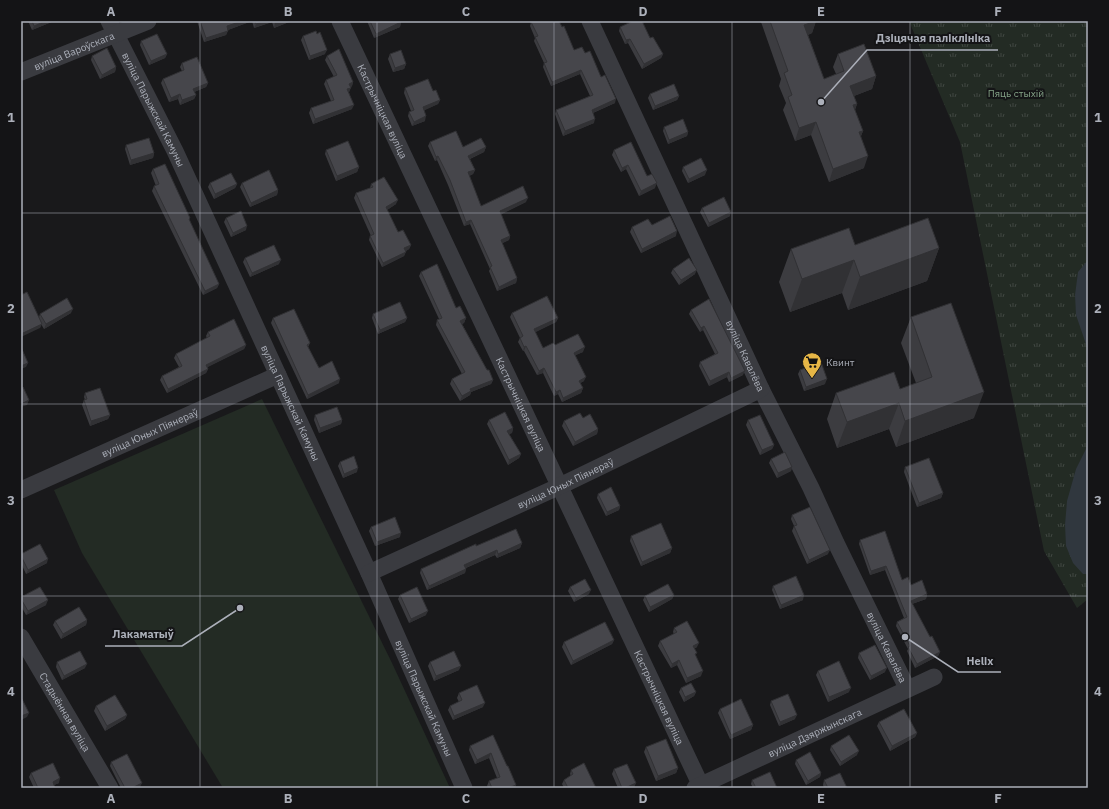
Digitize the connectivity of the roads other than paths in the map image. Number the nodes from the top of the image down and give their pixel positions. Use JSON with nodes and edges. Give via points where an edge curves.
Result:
{"nodes":[{"id":1,"x":148,"y":21,"type":"edge"},
{"id":2,"x":340,"y":21,"type":"edge"},
{"id":3,"x":590,"y":21,"type":"edge"},
{"id":4,"x":112,"y":27,"type":"edge"},
{"id":5,"x":21,"y":72,"type":"edge"},
{"id":6,"x":278,"y":376,"type":"junction"},
{"id":7,"x":761,"y":389,"type":"junction"},
{"id":8,"x":560,"y":486,"type":"junction"},
{"id":9,"x":21,"y":490,"type":"edge"},
{"id":10,"x":369,"y":572,"type":"junction"},
{"id":11,"x":21,"y":637,"type":"edge"},
{"id":12,"x":934,"y":677,"type":"dead end"},
{"id":13,"x":907,"y":688,"type":"junction"},
{"id":14,"x":699,"y":787,"type":"edge"},
{"id":15,"x":110,"y":788,"type":"edge"},
{"id":16,"x":464,"y":788,"type":"edge"}],
"edges":[{"from":1,"to":4,"type":"street","name":"вуліца Вароўскага"},
{"from":2,"to":8,"type":"street","name":"Кастрычніцкая вуліца"},
{"from":3,"to":7,"type":"street","name":"вуліца Кавалёва"},
{"from":4,"to":5,"type":"street","name":"вуліца Вароўскага"},
{"from":4,"to":6,"type":"street","name":"вуліца Парыжскай Камуны","via":[[175,151]]},
{"from":6,"to":9,"type":"street","name":"вуліца Юных Піянераў"},
{"from":6,"to":10,"type":"street","name":"вуліца Парыжскай Камуны"},
{"from":7,"to":8,"type":"street","name":"вуліца Юных Піянераў"},
{"from":7,"to":13,"type":"street","name":"вуліца Кавалёва"},
{"from":8,"to":10,"type":"street","name":"вуліца Юных Піянераў"},
{"from":8,"to":14,"type":"street","name":"Кастрычніцкая вуліца"},
{"from":10,"to":16,"type":"street","name":"вуліца Парыжскай Камуны"},
{"from":11,"to":15,"type":"street","name":"Стадыённая вуліца"},
{"from":12,"to":13,"type":"street","name":"вуліца Дзяржынскага"},
{"from":13,"to":14,"type":"street","name":"вуліца Дзяржынскага"}]}
